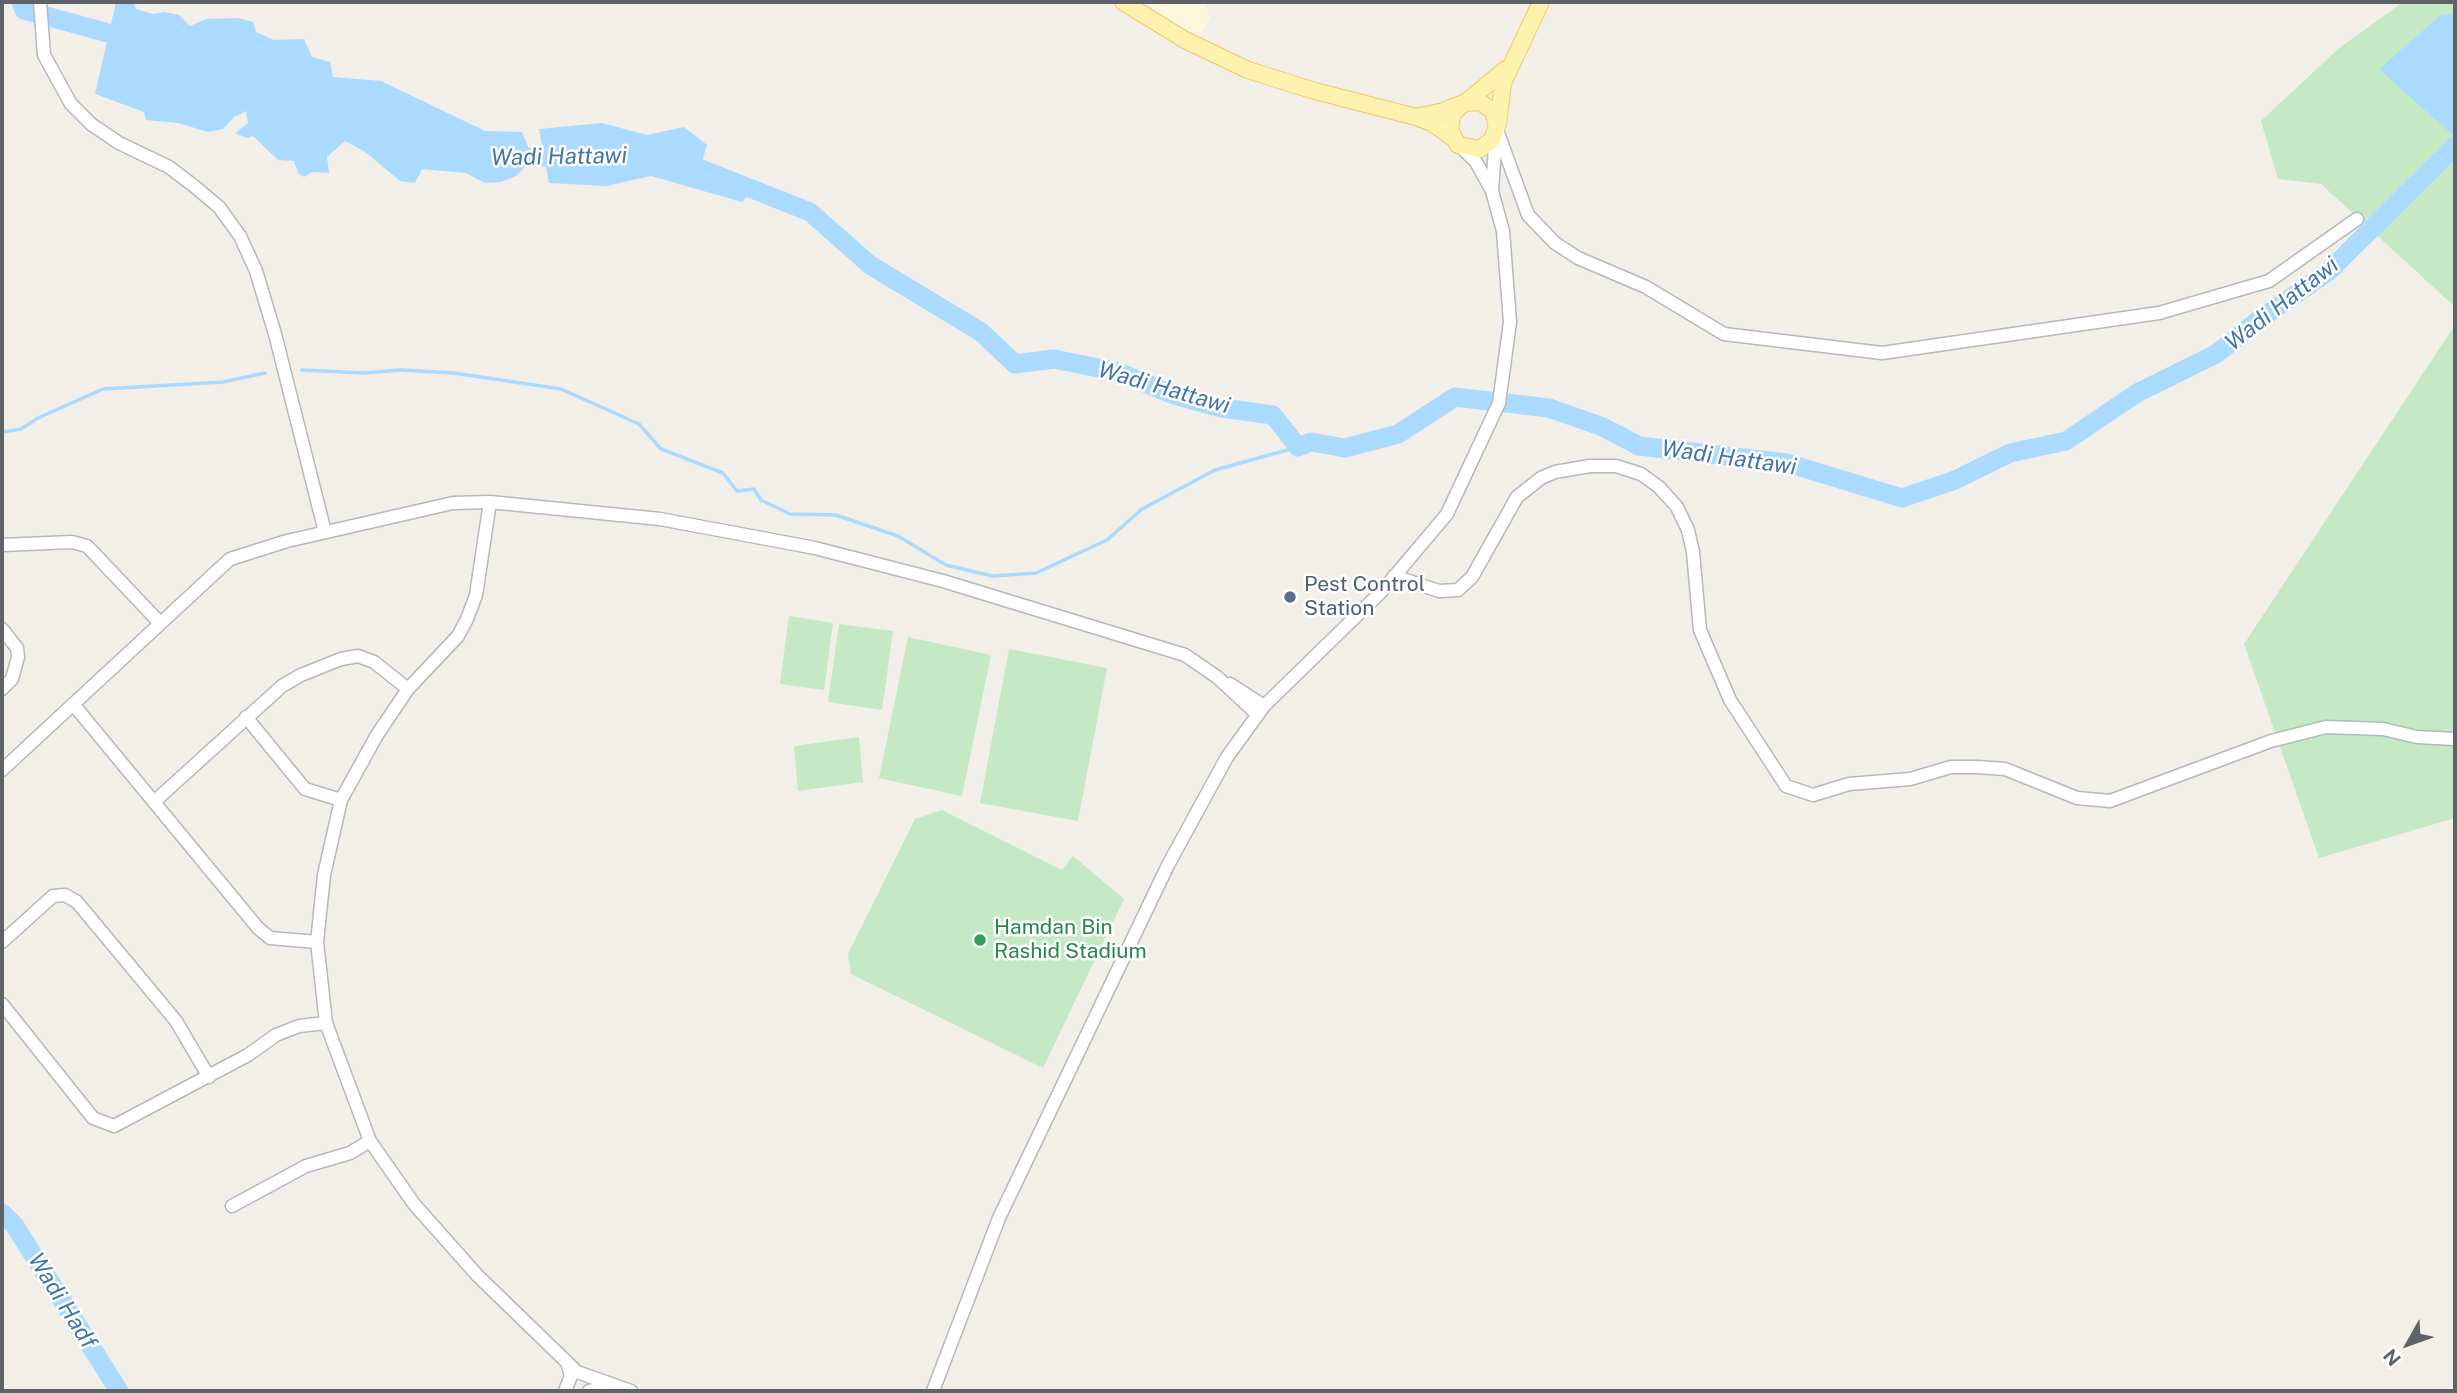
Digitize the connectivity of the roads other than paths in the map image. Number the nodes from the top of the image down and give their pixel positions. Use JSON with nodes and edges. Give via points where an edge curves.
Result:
{"nodes":[{"id":1,"x":40,"y":2,"type":"edge"},
{"id":2,"x":1122,"y":2,"type":"edge"},
{"id":3,"x":1541,"y":2,"type":"edge"},
{"id":4,"x":1510,"y":65,"type":"junction"},
{"id":5,"x":1465,"y":103,"type":"junction"},
{"id":6,"x":1416,"y":117,"type":"junction"},
{"id":7,"x":1497,"y":130,"type":"junction"},
{"id":8,"x":1456,"y":141,"type":"junction"},
{"id":9,"x":1492,"y":191,"type":"junction"},
{"id":10,"x":2357,"y":219,"type":"dead end"},
{"id":11,"x":490,"y":502,"type":"junction"},
{"id":12,"x":325,"y":532,"type":"junction"},
{"id":13,"x":2,"y":545,"type":"edge"},
{"id":14,"x":1394,"y":576,"type":"junction"},
{"id":15,"x":160,"y":623,"type":"junction"},
{"id":16,"x":2,"y":629,"type":"edge"},
{"id":17,"x":2,"y":689,"type":"edge"},
{"id":18,"x":408,"y":689,"type":"junction"},
{"id":19,"x":73,"y":704,"type":"junction"},
{"id":20,"x":1260,"y":710,"type":"junction"},
{"id":21,"x":246,"y":717,"type":"junction"},
{"id":22,"x":2455,"y":739,"type":"edge"},
{"id":23,"x":2,"y":770,"type":"edge"},
{"id":24,"x":341,"y":800,"type":"junction"},
{"id":25,"x":155,"y":801,"type":"junction"},
{"id":26,"x":2,"y":942,"type":"edge"},
{"id":27,"x":317,"y":942,"type":"junction"},
{"id":28,"x":2,"y":1004,"type":"edge"},
{"id":29,"x":326,"y":1023,"type":"junction"},
{"id":30,"x":209,"y":1077,"type":"junction"},
{"id":31,"x":370,"y":1141,"type":"junction"},
{"id":32,"x":232,"y":1206,"type":"dead end"},
{"id":33,"x":567,"y":1362,"type":"junction"},
{"id":34,"x":617,"y":1386,"type":"junction"},
{"id":35,"x":565,"y":1391,"type":"edge"},
{"id":36,"x":589,"y":1391,"type":"edge"},
{"id":37,"x":631,"y":1391,"type":"edge"},
{"id":38,"x":933,"y":1391,"type":"edge"}],
"edges":[{"from":1,"to":12,"type":"street","via":[[44,55],[71,104],[119,143],[139,150],[194,186],[219,207],[240,236],[275,334]]},
{"from":2,"to":6,"type":"main road","via":[[1185,40],[1248,70]]},
{"from":3,"to":4,"type":"main road"},
{"from":4,"to":5,"type":"main road"},
{"from":4,"to":7,"type":"main road"},
{"from":5,"to":6,"type":"main road"},
{"from":5,"to":7,"type":"main road","via":[[1480,102],[1493,111]]},
{"from":5,"to":8,"type":"main road","via":[[1452,114],[1450,130]]},
{"from":6,"to":8,"type":"main road"},
{"from":7,"to":8,"type":"main road","via":[[1480,149]]},
{"from":7,"to":9,"type":"street"},
{"from":7,"to":10,"type":"street","via":[[1528,215],[1555,243],[1578,258],[1646,287],[1724,334],[1882,353],[2160,313],[2269,281]]},
{"from":8,"to":9,"type":"street","via":[[1476,162]]},
{"from":9,"to":14,"type":"street","via":[[1503,231],[1510,321],[1499,403],[1447,514]]},
{"from":11,"to":12,"type":"street","via":[[414,510]]},
{"from":11,"to":18,"type":"street","via":[[477,595],[467,619],[458,636]]},
{"from":11,"to":20,"type":"street","via":[[660,519],[815,548],[943,581],[1185,655]]},
{"from":12,"to":15,"type":"street","via":[[230,559]]},
{"from":13,"to":15,"type":"street","via":[[72,542],[87,546]]},
{"from":14,"to":20,"type":"street"},
{"from":14,"to":22,"type":"street","via":[[1439,591],[1458,590],[1472,577],[1513,503],[1541,478],[1590,466],[1616,466],[1640,474],[1677,507],[1688,530],[1700,630],[1730,700],[1786,786],[1813,795],[1849,784],[1977,767],[2005,769],[2077,798],[2110,801],[2271,741],[2326,727]]},
{"from":15,"to":19,"type":"street"},
{"from":16,"to":17,"type":"street","via":[[16,648],[18,667]]},
{"from":18,"to":21,"type":"street","via":[[374,662],[358,656],[282,686]]},
{"from":18,"to":24,"type":"street"},
{"from":19,"to":23,"type":"street"},
{"from":19,"to":25,"type":"street"},
{"from":20,"to":38,"type":"street","via":[[1227,757],[1168,865],[1066,1076],[999,1218]]},
{"from":21,"to":24,"type":"street","via":[[305,789]]},
{"from":21,"to":25,"type":"street"},
{"from":24,"to":27,"type":"street","via":[[324,875]]},
{"from":25,"to":27,"type":"street","via":[[258,928],[270,938]]},
{"from":26,"to":30,"type":"street","via":[[53,896],[65,895],[78,902],[176,1021]]},
{"from":27,"to":29,"type":"street"},
{"from":28,"to":30,"type":"street","via":[[93,1118],[104,1124],[131,1120]]},
{"from":29,"to":30,"type":"street","via":[[276,1035]]},
{"from":29,"to":31,"type":"street"},
{"from":31,"to":32,"type":"street","via":[[350,1153],[306,1166]]},
{"from":31,"to":33,"type":"street","via":[[414,1204]]},
{"from":33,"to":34,"type":"street","via":[[577,1372]]},
{"from":33,"to":35,"type":"street","via":[[571,1376]]},
{"from":34,"to":36,"type":"street"},
{"from":34,"to":37,"type":"street"}]}
